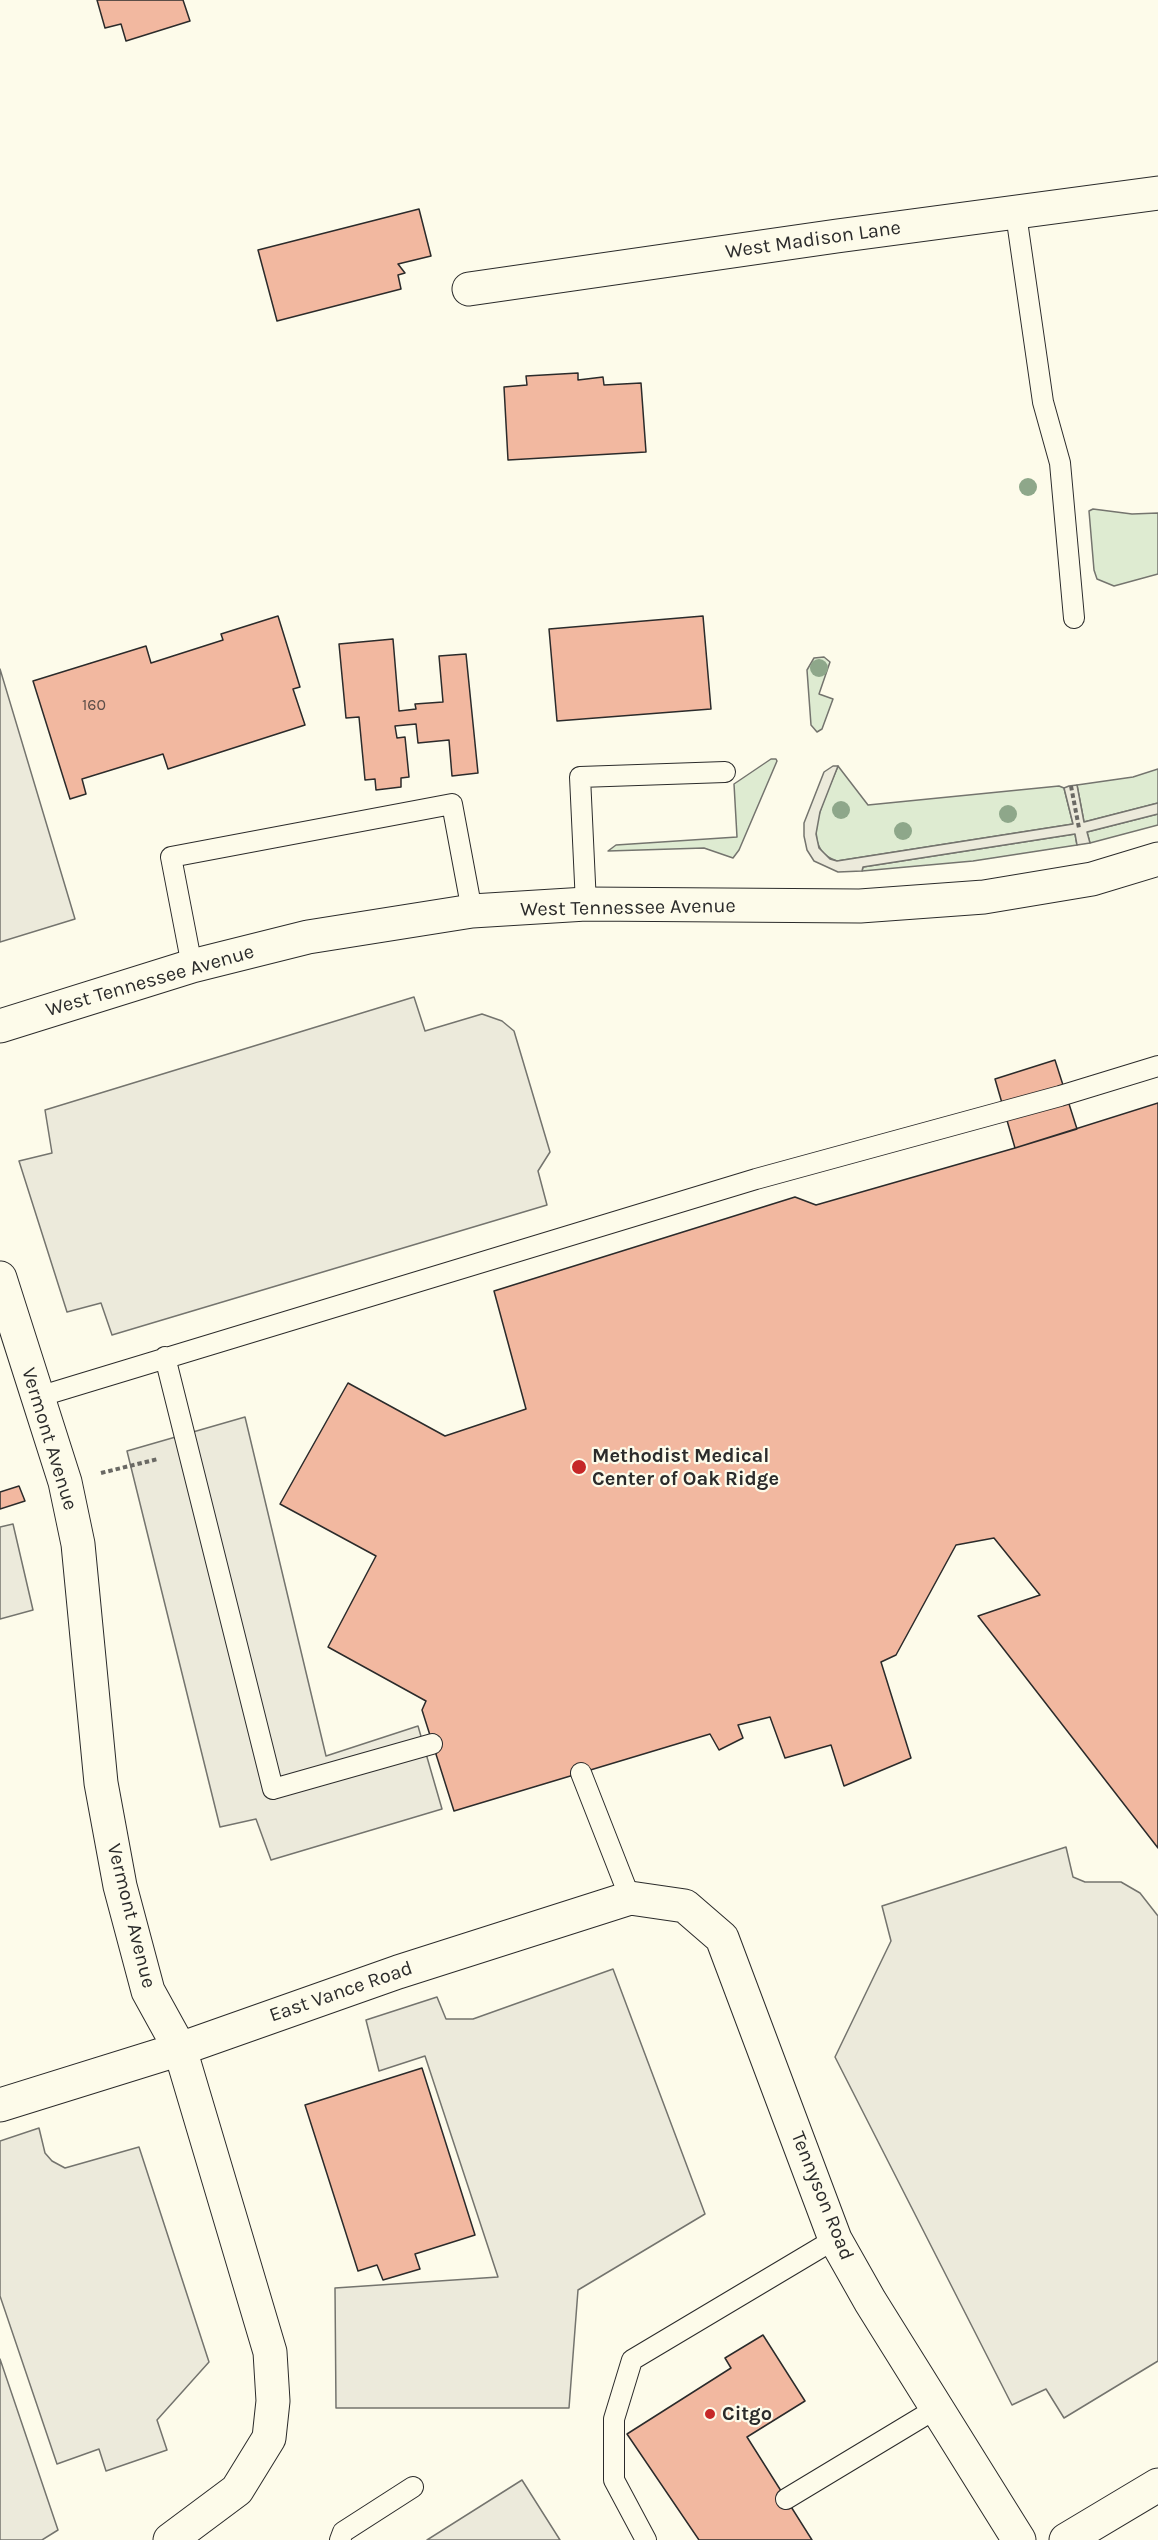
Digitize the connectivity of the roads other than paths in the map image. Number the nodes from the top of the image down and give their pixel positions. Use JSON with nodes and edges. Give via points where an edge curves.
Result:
{"nodes":[{"id":1,"x":1158,"y":193,"type":"edge"},
{"id":2,"x":1016,"y":214,"type":"junction"},
{"id":3,"x":469,"y":289,"type":"dead end"},
{"id":4,"x":1074,"y":618,"type":"dead end"},
{"id":5,"x":725,"y":772,"type":"dead end"},
{"id":6,"x":1158,"y":859,"type":"edge"},
{"id":7,"x":586,"y":904,"type":"junction"},
{"id":8,"x":472,"y":911,"type":"junction"},
{"id":9,"x":192,"y":966,"type":"junction"},
{"id":10,"x":0,"y":1026,"type":"edge"},
{"id":11,"x":1158,"y":1066,"type":"edge"},
{"id":12,"x":0,"y":1278,"type":"edge"},
{"id":13,"x":165,"y":1357,"type":"junction"},
{"id":14,"x":38,"y":1397,"type":"junction"},
{"id":15,"x":432,"y":1744,"type":"dead end"},
{"id":16,"x":582,"y":1773,"type":"dead end"},
{"id":17,"x":630,"y":1898,"type":"junction"},
{"id":18,"x":685,"y":1906,"type":"joint"},
{"id":19,"x":180,"y":2049,"type":"junction"},
{"id":20,"x":0,"y":2105,"type":"edge"},
{"id":21,"x":835,"y":2239,"type":"junction"},
{"id":22,"x":937,"y":2408,"type":"junction"},
{"id":23,"x":1158,"y":2485,"type":"edge"},
{"id":24,"x":413,"y":2487,"type":"dead end"},
{"id":25,"x":786,"y":2499,"type":"dead end"},
{"id":26,"x":170,"y":2540,"type":"edge"},
{"id":27,"x":340,"y":2540,"type":"edge"},
{"id":28,"x":646,"y":2540,"type":"edge"},
{"id":29,"x":1019,"y":2540,"type":"edge"},
{"id":30,"x":1066,"y":2540,"type":"edge"}],
"edges":[{"from":1,"to":2,"type":"main road","name":"West Madison Lane"},
{"from":2,"to":3,"type":"main road","name":"West Madison Lane"},
{"from":2,"to":4,"type":"lane","via":[[1043,402],[1060,463]]},
{"from":5,"to":7,"type":"lane","via":[[580,777]]},
{"from":6,"to":7,"type":"main road","name":"West Tennessee Avenue","via":[[1092,879],[973,898],[860,906]]},
{"from":7,"to":8,"type":"main road","name":"West Tennessee Avenue"},
{"from":8,"to":9,"type":"main road","name":"West Tennessee Avenue","via":[[308,937]]},
{"from":8,"to":9,"type":"lane","via":[[452,804],[171,857]]},
{"from":9,"to":10,"type":"main road","name":"West Tennessee Avenue"},
{"from":11,"to":13,"type":"lane","via":[[756,1179]]},
{"from":12,"to":14,"type":"main road","name":"Vermont Avenue"},
{"from":13,"to":14,"type":"lane"},
{"from":13,"to":15,"type":"lane","via":[[273,1788]]},
{"from":14,"to":19,"type":"main road","name":"Vermont Avenue","via":[[65,1482],[78,1544],[101,1783],[120,1886],[148,1991]]},
{"from":16,"to":17,"type":"lane"},
{"from":17,"to":18,"type":"main road","name":"East Vance Road"},
{"from":17,"to":19,"type":"main road","name":"East Vance Road","via":[[398,1972]]},
{"from":18,"to":21,"type":"main road","name":"Tennyson Road","via":[[722,1938]]},
{"from":19,"to":20,"type":"main road","name":"East Vance Road"},
{"from":19,"to":26,"type":"main road","name":"Vermont Avenue","via":[[270,2352],[273,2401],[269,2438],[237,2490]]},
{"from":21,"to":22,"type":"main road","name":"Tennyson Road"},
{"from":21,"to":28,"type":"lane","via":[[632,2360],[614,2419],[614,2480]]},
{"from":22,"to":25,"type":"lane"},
{"from":22,"to":29,"type":"main road","name":"Tennyson Road"},
{"from":23,"to":30,"type":"main road"},
{"from":24,"to":27,"type":"lane","via":[[343,2532]]}]}
